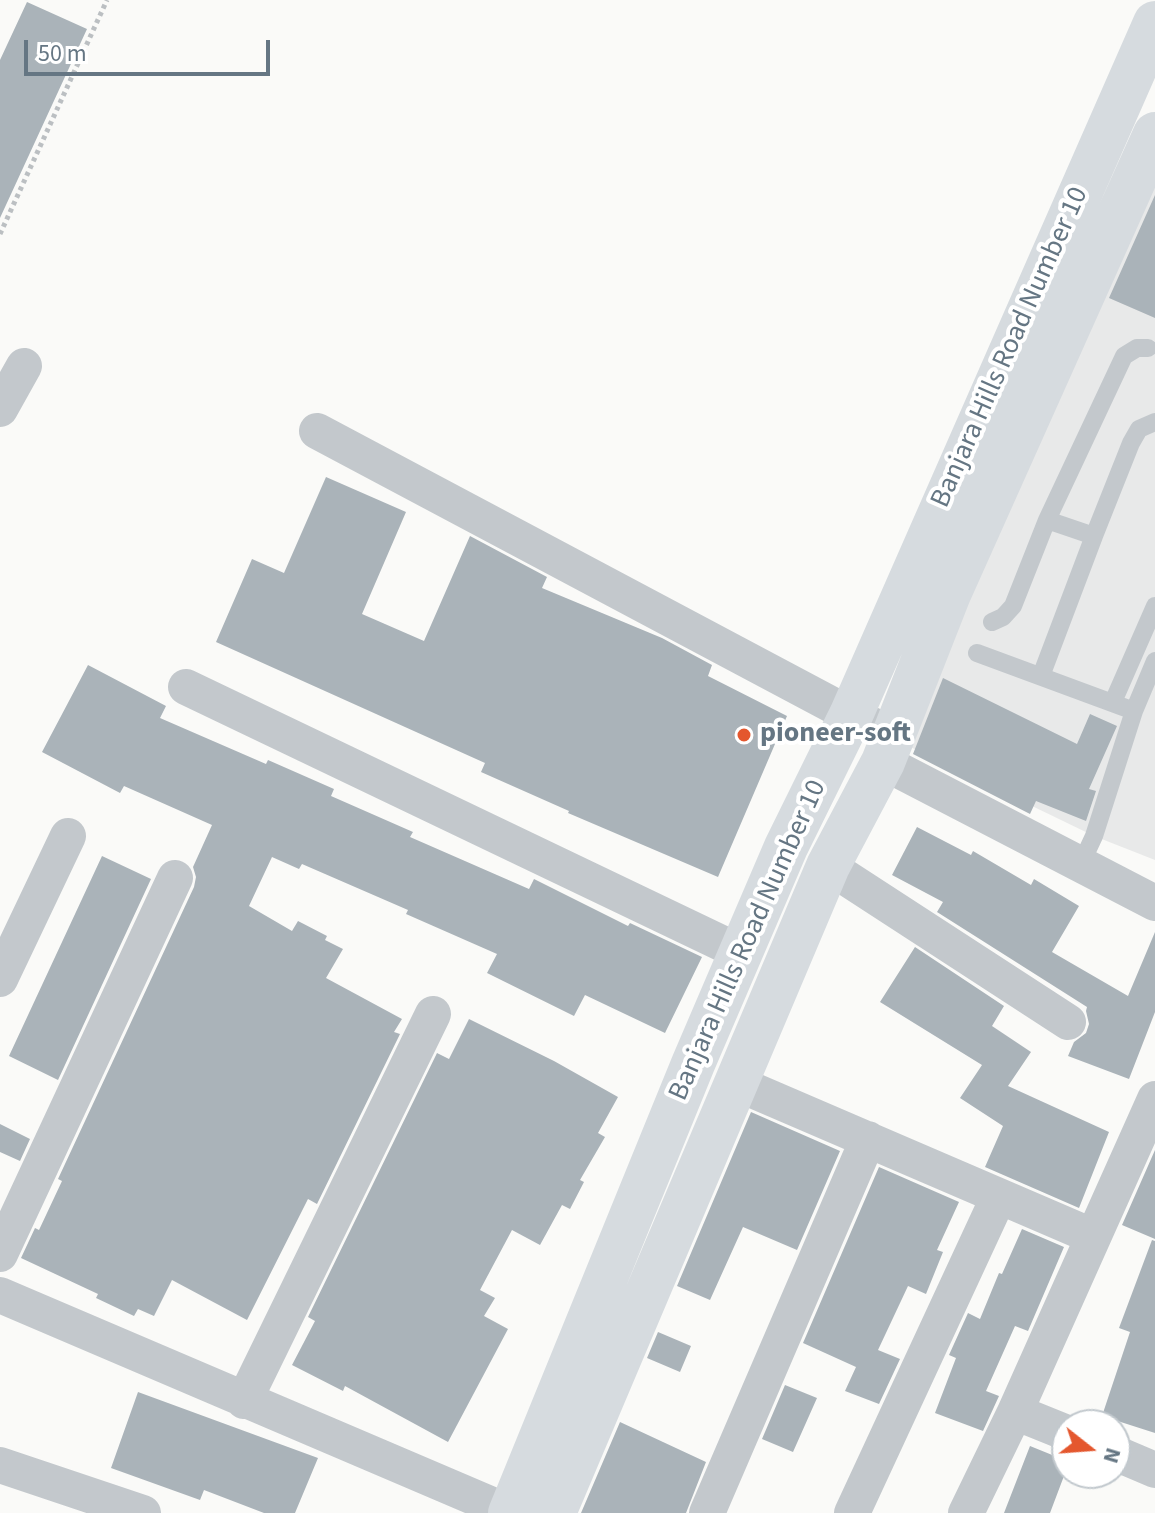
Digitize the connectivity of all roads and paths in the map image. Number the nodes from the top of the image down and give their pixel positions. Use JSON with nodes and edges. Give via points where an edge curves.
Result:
{"nodes":[{"id":1,"x":107,"y":0,"type":"edge"},
{"id":2,"x":1155,"y":23,"type":"edge"},
{"id":3,"x":1155,"y":134,"type":"edge"},
{"id":4,"x":0,"y":234,"type":"edge"},
{"id":5,"x":1148,"y":348,"type":"dead end"},
{"id":6,"x":24,"y":366,"type":"dead end"},
{"id":7,"x":0,"y":409,"type":"edge"},
{"id":8,"x":1155,"y":422,"type":"edge"},
{"id":9,"x":317,"y":431,"type":"dead end"},
{"id":10,"x":1047,"y":520,"type":"junction"},
{"id":11,"x":1094,"y":536,"type":"junction"},
{"id":12,"x":1155,"y":606,"type":"edge"},
{"id":13,"x":992,"y":622,"type":"dead end"},
{"id":14,"x":977,"y":653,"type":"dead end"},
{"id":15,"x":1155,"y":661,"type":"edge"},
{"id":16,"x":1041,"y":676,"type":"junction"},
{"id":17,"x":186,"y":687,"type":"dead end"},
{"id":18,"x":1113,"y":702,"type":"junction"},
{"id":19,"x":1134,"y":711,"type":"junction"},
{"id":20,"x":851,"y":715,"type":"junction"},
{"id":21,"x":888,"y":748,"type":"junction"},
{"id":22,"x":68,"y":836,"type":"dead end"},
{"id":23,"x":1081,"y":864,"type":"junction"},
{"id":24,"x":828,"y":866,"type":"junction"},
{"id":25,"x":175,"y":878,"type":"dead end"},
{"id":26,"x":1155,"y":903,"type":"edge"},
{"id":27,"x":742,"y":953,"type":"junction"},
{"id":28,"x":0,"y":979,"type":"edge"},
{"id":29,"x":433,"y":1014,"type":"dead end"},
{"id":30,"x":1068,"y":1022,"type":"dead end"},
{"id":31,"x":736,"y":1083,"type":"junction"},
{"id":32,"x":1155,"y":1099,"type":"edge"},
{"id":33,"x":868,"y":1139,"type":"junction"},
{"id":34,"x":999,"y":1196,"type":"junction"},
{"id":35,"x":1092,"y":1236,"type":"junction"},
{"id":36,"x":0,"y":1254,"type":"edge"},
{"id":37,"x":0,"y":1295,"type":"edge"},
{"id":38,"x":244,"y":1401,"type":"junction"},
{"id":39,"x":1015,"y":1412,"type":"junction"},
{"id":40,"x":1051,"y":1427,"type":"edge"},
{"id":41,"x":1131,"y":1460,"type":"edge"},
{"id":42,"x":0,"y":1465,"type":"edge"},
{"id":43,"x":1155,"y":1470,"type":"edge"},
{"id":44,"x":143,"y":1513,"type":"edge"},
{"id":45,"x":510,"y":1513,"type":"edge"},
{"id":46,"x":554,"y":1513,"type":"edge"},
{"id":47,"x":707,"y":1513,"type":"edge"},
{"id":48,"x":852,"y":1513,"type":"edge"},
{"id":49,"x":966,"y":1513,"type":"edge"}],
"edges":[{"from":1,"to":4,"type":"path"},
{"from":2,"to":20,"type":"main road","name":"Banjara Hills Road Number 10"},
{"from":3,"to":21,"type":"main road","name":"Banjara Hills Road Number 10","via":[[947,623]]},
{"from":5,"to":10,"type":"lane","via":[[1124,356]]},
{"from":6,"to":7,"type":"street"},
{"from":8,"to":11,"type":"lane","via":[[1139,429],[1131,443]]},
{"from":9,"to":20,"type":"street"},
{"from":10,"to":11,"type":"lane"},
{"from":10,"to":13,"type":"lane","via":[[1013,606]]},
{"from":11,"to":16,"type":"lane"},
{"from":12,"to":18,"type":"lane"},
{"from":14,"to":16,"type":"lane"},
{"from":15,"to":19,"type":"lane"},
{"from":16,"to":18,"type":"lane"},
{"from":17,"to":27,"type":"street"},
{"from":18,"to":19,"type":"lane"},
{"from":19,"to":23,"type":"lane"},
{"from":20,"to":21,"type":"street"},
{"from":20,"to":27,"type":"main road","name":"Banjara Hills Road Number 10","via":[[786,847]]},
{"from":21,"to":23,"type":"street"},
{"from":21,"to":24,"type":"main road","name":"Banjara Hills Road Number 10"},
{"from":22,"to":28,"type":"street"},
{"from":23,"to":26,"type":"street"},
{"from":24,"to":30,"type":"street"},
{"from":24,"to":31,"type":"main road","name":"Banjara Hills Road Number 10"},
{"from":25,"to":36,"type":"street"},
{"from":27,"to":45,"type":"main road","name":"Banjara Hills Road Number 10"},
{"from":29,"to":38,"type":"street"},
{"from":31,"to":33,"type":"street"},
{"from":31,"to":46,"type":"main road","name":"Banjara Hills Road Number 10"},
{"from":32,"to":35,"type":"street"},
{"from":33,"to":34,"type":"street"},
{"from":33,"to":47,"type":"street"},
{"from":34,"to":35,"type":"street"},
{"from":34,"to":48,"type":"street"},
{"from":35,"to":39,"type":"street"},
{"from":37,"to":38,"type":"street"},
{"from":38,"to":45,"type":"street"},
{"from":39,"to":40,"type":"street"},
{"from":39,"to":49,"type":"street"},
{"from":41,"to":43,"type":"street"},
{"from":42,"to":44,"type":"street"}]}
